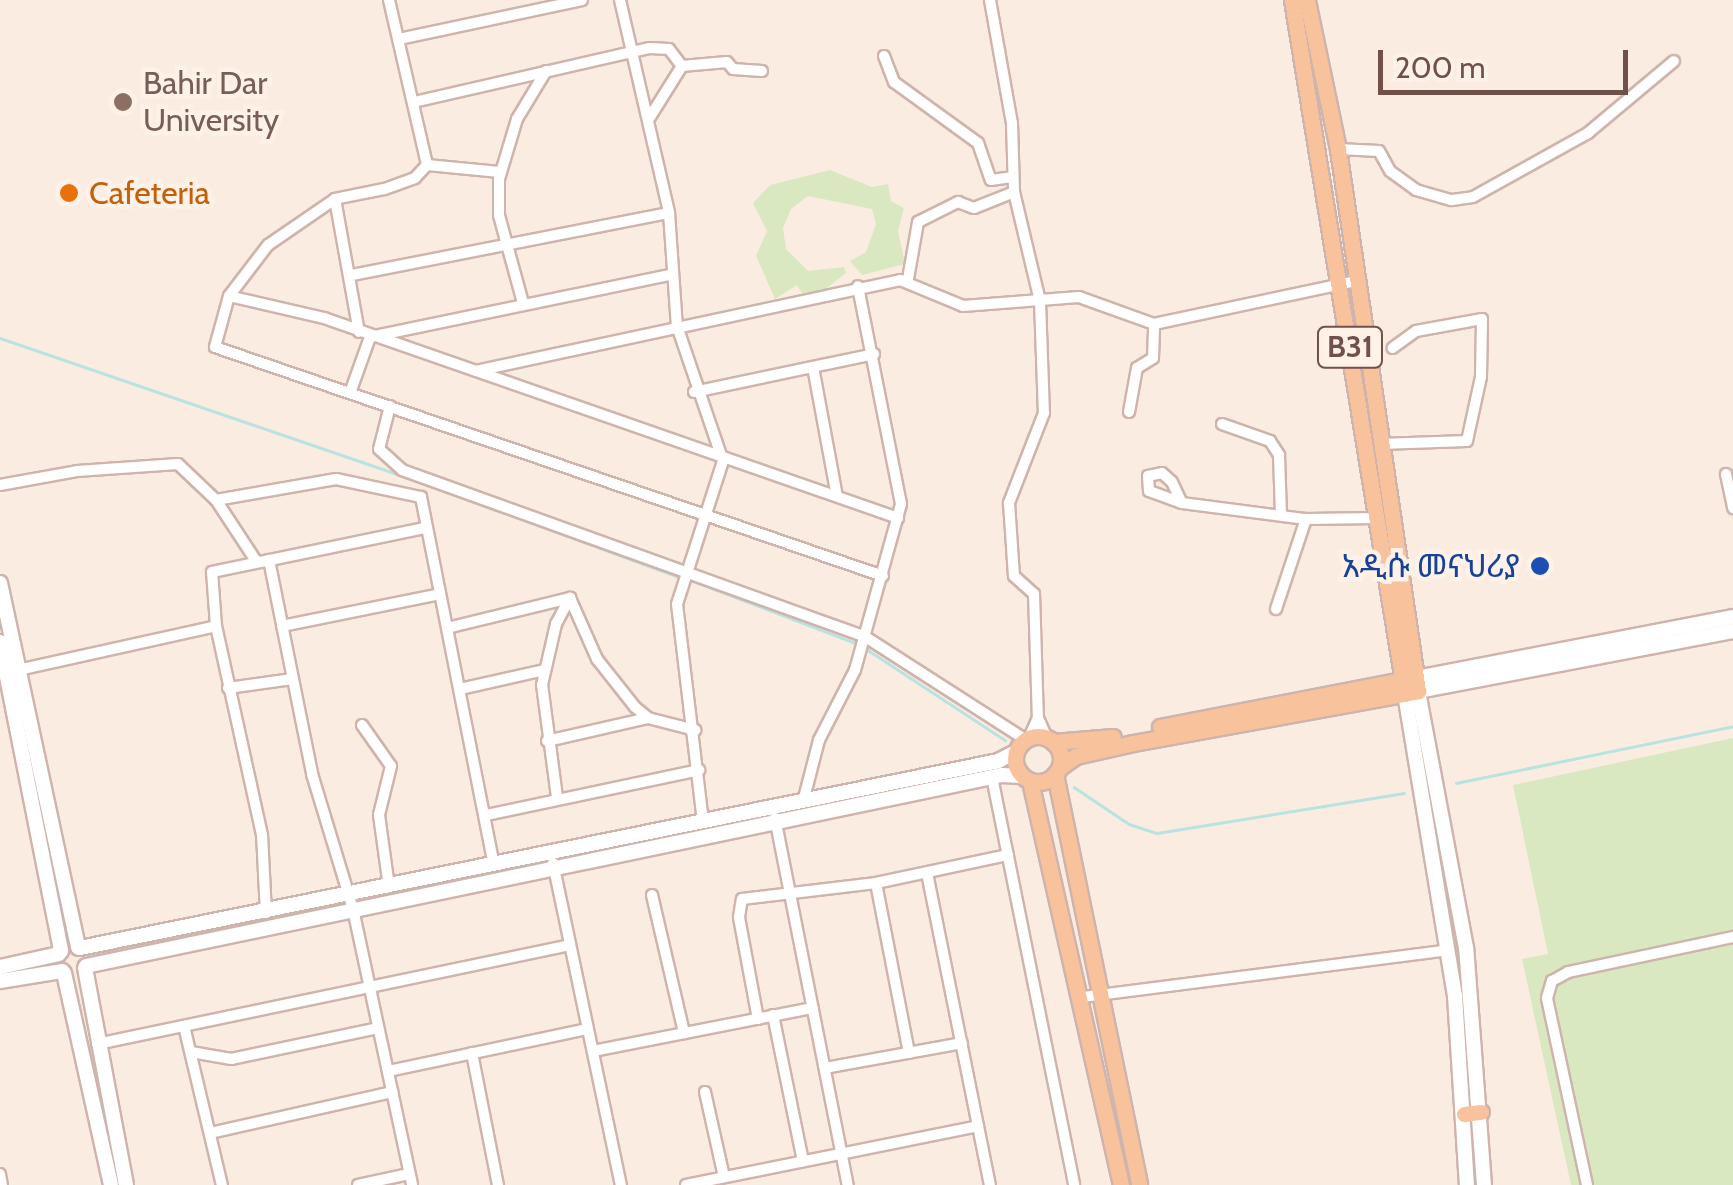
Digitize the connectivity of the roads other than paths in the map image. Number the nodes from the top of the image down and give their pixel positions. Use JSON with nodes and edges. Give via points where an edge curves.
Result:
{"nodes":[{"id":1,"x":388,"y":0,"type":"edge"},
{"id":2,"x":582,"y":0,"type":"edge"},
{"id":3,"x":620,"y":0,"type":"edge"},
{"id":4,"x":990,"y":0,"type":"edge"},
{"id":5,"x":1292,"y":0,"type":"edge"},
{"id":6,"x":1307,"y":0,"type":"edge"},
{"id":7,"x":399,"y":39,"type":"junction"},
{"id":8,"x":635,"y":50,"type":"junction"},
{"id":9,"x":884,"y":56,"type":"dead end"},
{"id":10,"x":1674,"y":62,"type":"dead end"},
{"id":11,"x":682,"y":66,"type":"junction"},
{"id":12,"x":762,"y":71,"type":"dead end"},
{"id":13,"x":546,"y":72,"type":"junction"},
{"id":14,"x":414,"y":102,"type":"junction"},
{"id":15,"x":650,"y":117,"type":"junction"},
{"id":16,"x":1338,"y":149,"type":"junction"},
{"id":17,"x":427,"y":165,"type":"junction"},
{"id":18,"x":500,"y":172,"type":"junction"},
{"id":19,"x":1012,"y":177,"type":"junction"},
{"id":20,"x":1014,"y":192,"type":"junction"},
{"id":21,"x":335,"y":199,"type":"junction"},
{"id":22,"x":669,"y":213,"type":"junction"},
{"id":23,"x":506,"y":242,"type":"junction"},
{"id":24,"x":352,"y":275,"type":"junction"},
{"id":25,"x":669,"y":275,"type":"junction"},
{"id":26,"x":908,"y":279,"type":"junction"},
{"id":27,"x":1348,"y":282,"type":"junction"},
{"id":28,"x":858,"y":286,"type":"junction"},
{"id":29,"x":229,"y":296,"type":"junction"},
{"id":30,"x":1040,"y":301,"type":"junction"},
{"id":31,"x":523,"y":303,"type":"junction"},
{"id":32,"x":1154,"y":324,"type":"junction"},
{"id":33,"x":678,"y":326,"type":"junction"},
{"id":34,"x":365,"y":334,"type":"junction"},
{"id":35,"x":1393,"y":348,"type":"dead end"},
{"id":36,"x":874,"y":354,"type":"junction"},
{"id":37,"x":813,"y":366,"type":"junction"},
{"id":38,"x":476,"y":371,"type":"junction"},
{"id":39,"x":350,"y":392,"type":"junction"},
{"id":40,"x":694,"y":392,"type":"junction"},
{"id":41,"x":390,"y":406,"type":"junction"},
{"id":42,"x":1129,"y":412,"type":"dead end"},
{"id":43,"x":1222,"y":424,"type":"dead end"},
{"id":44,"x":1380,"y":444,"type":"junction"},
{"id":45,"x":723,"y":461,"type":"junction"},
{"id":46,"x":1726,"y":474,"type":"dead end"},
{"id":47,"x":417,"y":476,"type":"junction"},
{"id":48,"x":0,"y":486,"type":"edge"},
{"id":49,"x":422,"y":496,"type":"junction"},
{"id":50,"x":837,"y":496,"type":"junction"},
{"id":51,"x":216,"y":500,"type":"junction"},
{"id":52,"x":1182,"y":503,"type":"dead end"},
{"id":53,"x":1733,"y":508,"type":"edge"},
{"id":54,"x":707,"y":515,"type":"junction"},
{"id":55,"x":1280,"y":515,"type":"junction"},
{"id":56,"x":898,"y":518,"type":"junction"},
{"id":57,"x":1377,"y":518,"type":"junction"},
{"id":58,"x":1306,"y":519,"type":"junction"},
{"id":59,"x":425,"y":528,"type":"junction"},
{"id":60,"x":270,"y":560,"type":"junction"},
{"id":61,"x":256,"y":561,"type":"junction"},
{"id":62,"x":685,"y":573,"type":"junction"},
{"id":63,"x":883,"y":576,"type":"junction"},
{"id":64,"x":0,"y":583,"type":"edge"},
{"id":65,"x":440,"y":594,"type":"junction"},
{"id":66,"x":570,"y":598,"type":"junction"},
{"id":67,"x":1276,"y":608,"type":"dead end"},
{"id":68,"x":1733,"y":616,"type":"edge"},
{"id":69,"x":216,"y":626,"type":"junction"},
{"id":70,"x":282,"y":626,"type":"junction"},
{"id":71,"x":447,"y":628,"type":"junction"},
{"id":72,"x":1733,"y":631,"type":"edge"},
{"id":73,"x":864,"y":636,"type":"junction"},
{"id":74,"x":0,"y":642,"type":"edge"},
{"id":75,"x":18,"y":670,"type":"junction"},
{"id":76,"x":544,"y":670,"type":"junction"},
{"id":77,"x":292,"y":679,"type":"junction"},
{"id":78,"x":1410,"y":686,"type":"junction"},
{"id":79,"x":228,"y":688,"type":"junction"},
{"id":80,"x":460,"y":689,"type":"junction"},
{"id":81,"x":17,"y":698,"type":"junction"},
{"id":82,"x":648,"y":718,"type":"junction"},
{"id":83,"x":362,"y":725,"type":"dead end"},
{"id":84,"x":695,"y":730,"type":"junction"},
{"id":85,"x":547,"y":740,"type":"junction"},
{"id":86,"x":1034,"y":742,"type":"junction"},
{"id":87,"x":699,"y":770,"type":"junction"},
{"id":88,"x":1058,"y":771,"type":"junction"},
{"id":89,"x":992,"y":777,"type":"junction"},
{"id":90,"x":1026,"y":778,"type":"junction"},
{"id":91,"x":558,"y":798,"type":"junction"},
{"id":92,"x":803,"y":802,"type":"junction"},
{"id":93,"x":774,"y":814,"type":"junction"},
{"id":94,"x":486,"y":815,"type":"junction"},
{"id":95,"x":703,"y":822,"type":"junction"},
{"id":96,"x":666,"y":837,"type":"junction"},
{"id":97,"x":1008,"y":855,"type":"junction"},
{"id":98,"x":552,"y":860,"type":"junction"},
{"id":99,"x":494,"y":866,"type":"junction"},
{"id":100,"x":927,"y":873,"type":"junction"},
{"id":101,"x":876,"y":883,"type":"junction"},
{"id":102,"x":389,"y":887,"type":"junction"},
{"id":103,"x":790,"y":894,"type":"junction"},
{"id":104,"x":652,"y":896,"type":"dead end"},
{"id":105,"x":351,"y":902,"type":"junction"},
{"id":106,"x":266,"y":913,"type":"junction"},
{"id":107,"x":1733,"y":937,"type":"edge"},
{"id":108,"x":570,"y":945,"type":"junction"},
{"id":109,"x":79,"y":948,"type":"junction"},
{"id":110,"x":1448,"y":950,"type":"junction"},
{"id":111,"x":60,"y":952,"type":"junction"},
{"id":112,"x":0,"y":967,"type":"edge"},
{"id":113,"x":85,"y":967,"type":"junction"},
{"id":114,"x":63,"y":972,"type":"junction"},
{"id":115,"x":0,"y":981,"type":"edge"},
{"id":116,"x":370,"y":987,"type":"junction"},
{"id":117,"x":1091,"y":996,"type":"junction"},
{"id":118,"x":813,"y":1008,"type":"junction"},
{"id":119,"x":773,"y":1015,"type":"junction"},
{"id":120,"x":758,"y":1018,"type":"junction"},
{"id":121,"x":184,"y":1026,"type":"junction"},
{"id":122,"x":378,"y":1028,"type":"junction"},
{"id":123,"x":588,"y":1028,"type":"junction"},
{"id":124,"x":684,"y":1033,"type":"junction"},
{"id":125,"x":962,"y":1043,"type":"junction"},
{"id":126,"x":97,"y":1044,"type":"junction"},
{"id":127,"x":594,"y":1051,"type":"junction"},
{"id":128,"x":191,"y":1052,"type":"junction"},
{"id":129,"x":472,"y":1052,"type":"junction"},
{"id":130,"x":908,"y":1052,"type":"junction"},
{"id":131,"x":824,"y":1068,"type":"junction"},
{"id":132,"x":388,"y":1071,"type":"junction"},
{"id":133,"x":392,"y":1092,"type":"junction"},
{"id":134,"x":705,"y":1092,"type":"dead end"},
{"id":135,"x":1472,"y":1113,"type":"junction"},
{"id":136,"x":978,"y":1126,"type":"junction"},
{"id":137,"x":210,"y":1133,"type":"junction"},
{"id":138,"x":842,"y":1154,"type":"junction"},
{"id":139,"x":803,"y":1162,"type":"junction"},
{"id":140,"x":0,"y":1174,"type":"edge"},
{"id":141,"x":724,"y":1178,"type":"junction"},
{"id":142,"x":411,"y":1180,"type":"edge"},
{"id":143,"x":1116,"y":1184,"type":"edge"},
{"id":144,"x":2,"y":1185,"type":"edge"},
{"id":145,"x":111,"y":1185,"type":"edge"},
{"id":146,"x":126,"y":1185,"type":"edge"},
{"id":147,"x":222,"y":1185,"type":"edge"},
{"id":148,"x":358,"y":1185,"type":"edge"},
{"id":149,"x":498,"y":1185,"type":"edge"},
{"id":150,"x":620,"y":1185,"type":"edge"},
{"id":151,"x":686,"y":1185,"type":"edge"},
{"id":152,"x":848,"y":1185,"type":"edge"},
{"id":153,"x":990,"y":1185,"type":"edge"},
{"id":154,"x":1074,"y":1185,"type":"edge"},
{"id":155,"x":1138,"y":1185,"type":"edge"},
{"id":156,"x":1467,"y":1185,"type":"edge"},
{"id":157,"x":1484,"y":1185,"type":"edge"},
{"id":158,"x":1588,"y":1185,"type":"edge"}],
"edges":[{"from":1,"to":7,"type":"street"},
{"from":2,"to":7,"type":"street"},
{"from":3,"to":8,"type":"street"},
{"from":4,"to":19,"type":"street","via":[[1012,123]]},
{"from":5,"to":27,"type":"main road","number":"B31"},
{"from":6,"to":16,"type":"main road","number":"B31"},
{"from":7,"to":14,"type":"street"},
{"from":8,"to":11,"type":"street","via":[[669,49]]},
{"from":8,"to":13,"type":"street"},
{"from":8,"to":15,"type":"street"},
{"from":9,"to":19,"type":"street","via":[[894,82],[978,143],[991,180]]},
{"from":10,"to":16,"type":"street","via":[[1588,133],[1473,197],[1452,200],[1416,190],[1374,148]]},
{"from":11,"to":12,"type":"street","via":[[727,62],[733,69]]},
{"from":11,"to":15,"type":"street"},
{"from":13,"to":14,"type":"street"},
{"from":13,"to":18,"type":"street","via":[[517,120]]},
{"from":14,"to":17,"type":"street"},
{"from":15,"to":22,"type":"street"},
{"from":16,"to":27,"type":"main road","number":"B31"},
{"from":17,"to":18,"type":"street"},
{"from":17,"to":21,"type":"street","via":[[400,184]]},
{"from":18,"to":23,"type":"street"},
{"from":19,"to":20,"type":"street"},
{"from":20,"to":26,"type":"street","via":[[974,208],[958,202],[918,222]]},
{"from":20,"to":30,"type":"street"},
{"from":21,"to":24,"type":"street"},
{"from":21,"to":29,"type":"street","via":[[268,245]]},
{"from":22,"to":23,"type":"street"},
{"from":22,"to":25,"type":"street"},
{"from":23,"to":24,"type":"street"},
{"from":23,"to":31,"type":"street"},
{"from":24,"to":34,"type":"street"},
{"from":25,"to":31,"type":"street"},
{"from":25,"to":33,"type":"street"},
{"from":26,"to":28,"type":"street"},
{"from":26,"to":30,"type":"street","via":[[962,306]]},
{"from":27,"to":32,"type":"street"},
{"from":27,"to":44,"type":"main road","number":"B31"},
{"from":27,"to":57,"type":"main road","number":"B31"},
{"from":28,"to":33,"type":"street"},
{"from":28,"to":36,"type":"street"},
{"from":29,"to":34,"type":"street"},
{"from":29,"to":39,"type":"street","via":[[215,346]]},
{"from":30,"to":32,"type":"street","via":[[1078,297]]},
{"from":30,"to":86,"type":"street","via":[[1044,413],[1009,504],[1014,576],[1034,594]]},
{"from":31,"to":34,"type":"street"},
{"from":32,"to":42,"type":"street","via":[[1153,358],[1136,368]]},
{"from":33,"to":38,"type":"street"},
{"from":33,"to":40,"type":"street"},
{"from":34,"to":38,"type":"street"},
{"from":34,"to":39,"type":"street"},
{"from":35,"to":44,"type":"street","via":[[1416,331],[1482,319],[1481,376],[1467,440]]},
{"from":36,"to":37,"type":"street"},
{"from":36,"to":56,"type":"street","via":[[900,484]]},
{"from":37,"to":40,"type":"street"},
{"from":37,"to":50,"type":"street"},
{"from":38,"to":45,"type":"street"},
{"from":39,"to":41,"type":"street"},
{"from":40,"to":45,"type":"street"},
{"from":41,"to":47,"type":"street","via":[[382,458]]},
{"from":41,"to":54,"type":"street"},
{"from":43,"to":55,"type":"street","via":[[1270,441],[1279,455]]},
{"from":44,"to":78,"type":"main road","number":"B31"},
{"from":45,"to":50,"type":"street"},
{"from":45,"to":54,"type":"street"},
{"from":46,"to":53,"type":"street"},
{"from":47,"to":49,"type":"street"},
{"from":47,"to":62,"type":"street"},
{"from":48,"to":51,"type":"street","via":[[77,470],[178,464]]},
{"from":49,"to":51,"type":"street","via":[[336,478]]},
{"from":49,"to":59,"type":"street"},
{"from":50,"to":56,"type":"street"},
{"from":51,"to":61,"type":"street"},
{"from":52,"to":55,"type":"street"},
{"from":54,"to":62,"type":"street"},
{"from":54,"to":63,"type":"street"},
{"from":55,"to":58,"type":"street"},
{"from":56,"to":63,"type":"street"},
{"from":57,"to":58,"type":"street"},
{"from":57,"to":78,"type":"main road","number":"B31"},
{"from":58,"to":67,"type":"street"},
{"from":59,"to":60,"type":"street"},
{"from":59,"to":65,"type":"street"},
{"from":60,"to":61,"type":"street"},
{"from":60,"to":70,"type":"street"},
{"from":61,"to":69,"type":"street","via":[[212,572]]},
{"from":62,"to":73,"type":"street"},
{"from":62,"to":84,"type":"street","via":[[677,637]]},
{"from":63,"to":73,"type":"street"},
{"from":64,"to":75,"type":"main road"},
{"from":65,"to":70,"type":"street"},
{"from":65,"to":71,"type":"street"},
{"from":66,"to":71,"type":"street"},
{"from":66,"to":76,"type":"street"},
{"from":66,"to":82,"type":"street","via":[[597,659]]},
{"from":68,"to":78,"type":"main road"},
{"from":69,"to":75,"type":"street"},
{"from":69,"to":79,"type":"street"},
{"from":70,"to":77,"type":"street"},
{"from":71,"to":80,"type":"street"},
{"from":72,"to":78,"type":"main road"},
{"from":73,"to":86,"type":"street"},
{"from":73,"to":92,"type":"street","via":[[819,740]]},
{"from":74,"to":81,"type":"main road"},
{"from":75,"to":81,"type":"main road"},
{"from":76,"to":80,"type":"street"},
{"from":76,"to":85,"type":"street"},
{"from":77,"to":79,"type":"street"},
{"from":77,"to":105,"type":"street"},
{"from":78,"to":86,"type":"main road","via":[[1086,742]]},
{"from":78,"to":88,"type":"main road","via":[[1076,756]]},
{"from":78,"to":110,"type":"main road"},
{"from":78,"to":135,"type":"main road","via":[[1466,948]]},
{"from":79,"to":106,"type":"street","via":[[262,836]]},
{"from":80,"to":94,"type":"street"},
{"from":81,"to":109,"type":"main road"},
{"from":81,"to":111,"type":"main road"},
{"from":82,"to":84,"type":"street"},
{"from":82,"to":85,"type":"street"},
{"from":83,"to":102,"type":"street","via":[[391,766],[379,815]]},
{"from":84,"to":87,"type":"street"},
{"from":85,"to":91,"type":"street"},
{"from":86,"to":88,"type":"main road"},
{"from":86,"to":90,"type":"main road"},
{"from":86,"to":92,"type":"main road"},
{"from":87,"to":91,"type":"street"},
{"from":87,"to":95,"type":"street"},
{"from":88,"to":90,"type":"main road"},
{"from":88,"to":117,"type":"main road"},
{"from":89,"to":90,"type":"main road"},
{"from":89,"to":93,"type":"main road"},
{"from":89,"to":97,"type":"street"},
{"from":90,"to":117,"type":"main road"},
{"from":91,"to":94,"type":"street"},
{"from":92,"to":93,"type":"main road"},
{"from":93,"to":95,"type":"main road"},
{"from":93,"to":96,"type":"main road"},
{"from":93,"to":103,"type":"street"},
{"from":94,"to":99,"type":"street"},
{"from":95,"to":96,"type":"main road"},
{"from":96,"to":98,"type":"main road"},
{"from":97,"to":100,"type":"street"},
{"from":97,"to":154,"type":"street"},
{"from":98,"to":99,"type":"main road"},
{"from":98,"to":105,"type":"main road"},
{"from":98,"to":108,"type":"street"},
{"from":99,"to":102,"type":"main road"},
{"from":100,"to":101,"type":"street"},
{"from":100,"to":125,"type":"street"},
{"from":101,"to":103,"type":"street"},
{"from":101,"to":130,"type":"street"},
{"from":102,"to":105,"type":"main road"},
{"from":103,"to":118,"type":"street"},
{"from":103,"to":120,"type":"street","via":[[738,903]]},
{"from":104,"to":124,"type":"street"},
{"from":105,"to":106,"type":"main road"},
{"from":105,"to":113,"type":"main road"},
{"from":105,"to":116,"type":"street"},
{"from":106,"to":109,"type":"main road"},
{"from":107,"to":158,"type":"street","via":[[1568,972],[1547,988]]},
{"from":108,"to":116,"type":"street"},
{"from":108,"to":123,"type":"street"},
{"from":109,"to":111,"type":"main road"},
{"from":109,"to":113,"type":"main road"},
{"from":110,"to":117,"type":"street"},
{"from":110,"to":135,"type":"main road"},
{"from":111,"to":112,"type":"main road"},
{"from":111,"to":114,"type":"main road"},
{"from":113,"to":114,"type":"main road"},
{"from":113,"to":126,"type":"main road"},
{"from":114,"to":115,"type":"main road"},
{"from":114,"to":145,"type":"main road"},
{"from":116,"to":121,"type":"street"},
{"from":116,"to":122,"type":"street"},
{"from":117,"to":143,"type":"main road"},
{"from":117,"to":155,"type":"main road"},
{"from":118,"to":119,"type":"street"},
{"from":118,"to":131,"type":"street"},
{"from":119,"to":120,"type":"street"},
{"from":119,"to":139,"type":"street"},
{"from":120,"to":124,"type":"street"},
{"from":121,"to":126,"type":"street"},
{"from":121,"to":128,"type":"street"},
{"from":122,"to":128,"type":"street","via":[[232,1058]]},
{"from":122,"to":132,"type":"street"},
{"from":123,"to":127,"type":"street"},
{"from":123,"to":129,"type":"street"},
{"from":124,"to":127,"type":"street"},
{"from":125,"to":130,"type":"street"},
{"from":125,"to":136,"type":"street"},
{"from":126,"to":146,"type":"main road"},
{"from":127,"to":150,"type":"street"},
{"from":128,"to":137,"type":"street"},
{"from":129,"to":132,"type":"street"},
{"from":129,"to":149,"type":"street"},
{"from":130,"to":131,"type":"street"},
{"from":131,"to":138,"type":"street"},
{"from":132,"to":133,"type":"street"},
{"from":133,"to":137,"type":"street"},
{"from":133,"to":142,"type":"street"},
{"from":134,"to":141,"type":"street"},
{"from":135,"to":156,"type":"main road"},
{"from":135,"to":157,"type":"main road"},
{"from":136,"to":138,"type":"street"},
{"from":136,"to":153,"type":"street"},
{"from":137,"to":147,"type":"street"},
{"from":138,"to":139,"type":"street"},
{"from":138,"to":152,"type":"street"},
{"from":139,"to":141,"type":"street"},
{"from":140,"to":144,"type":"street"},
{"from":141,"to":151,"type":"street"},
{"from":142,"to":148,"type":"street"}]}
